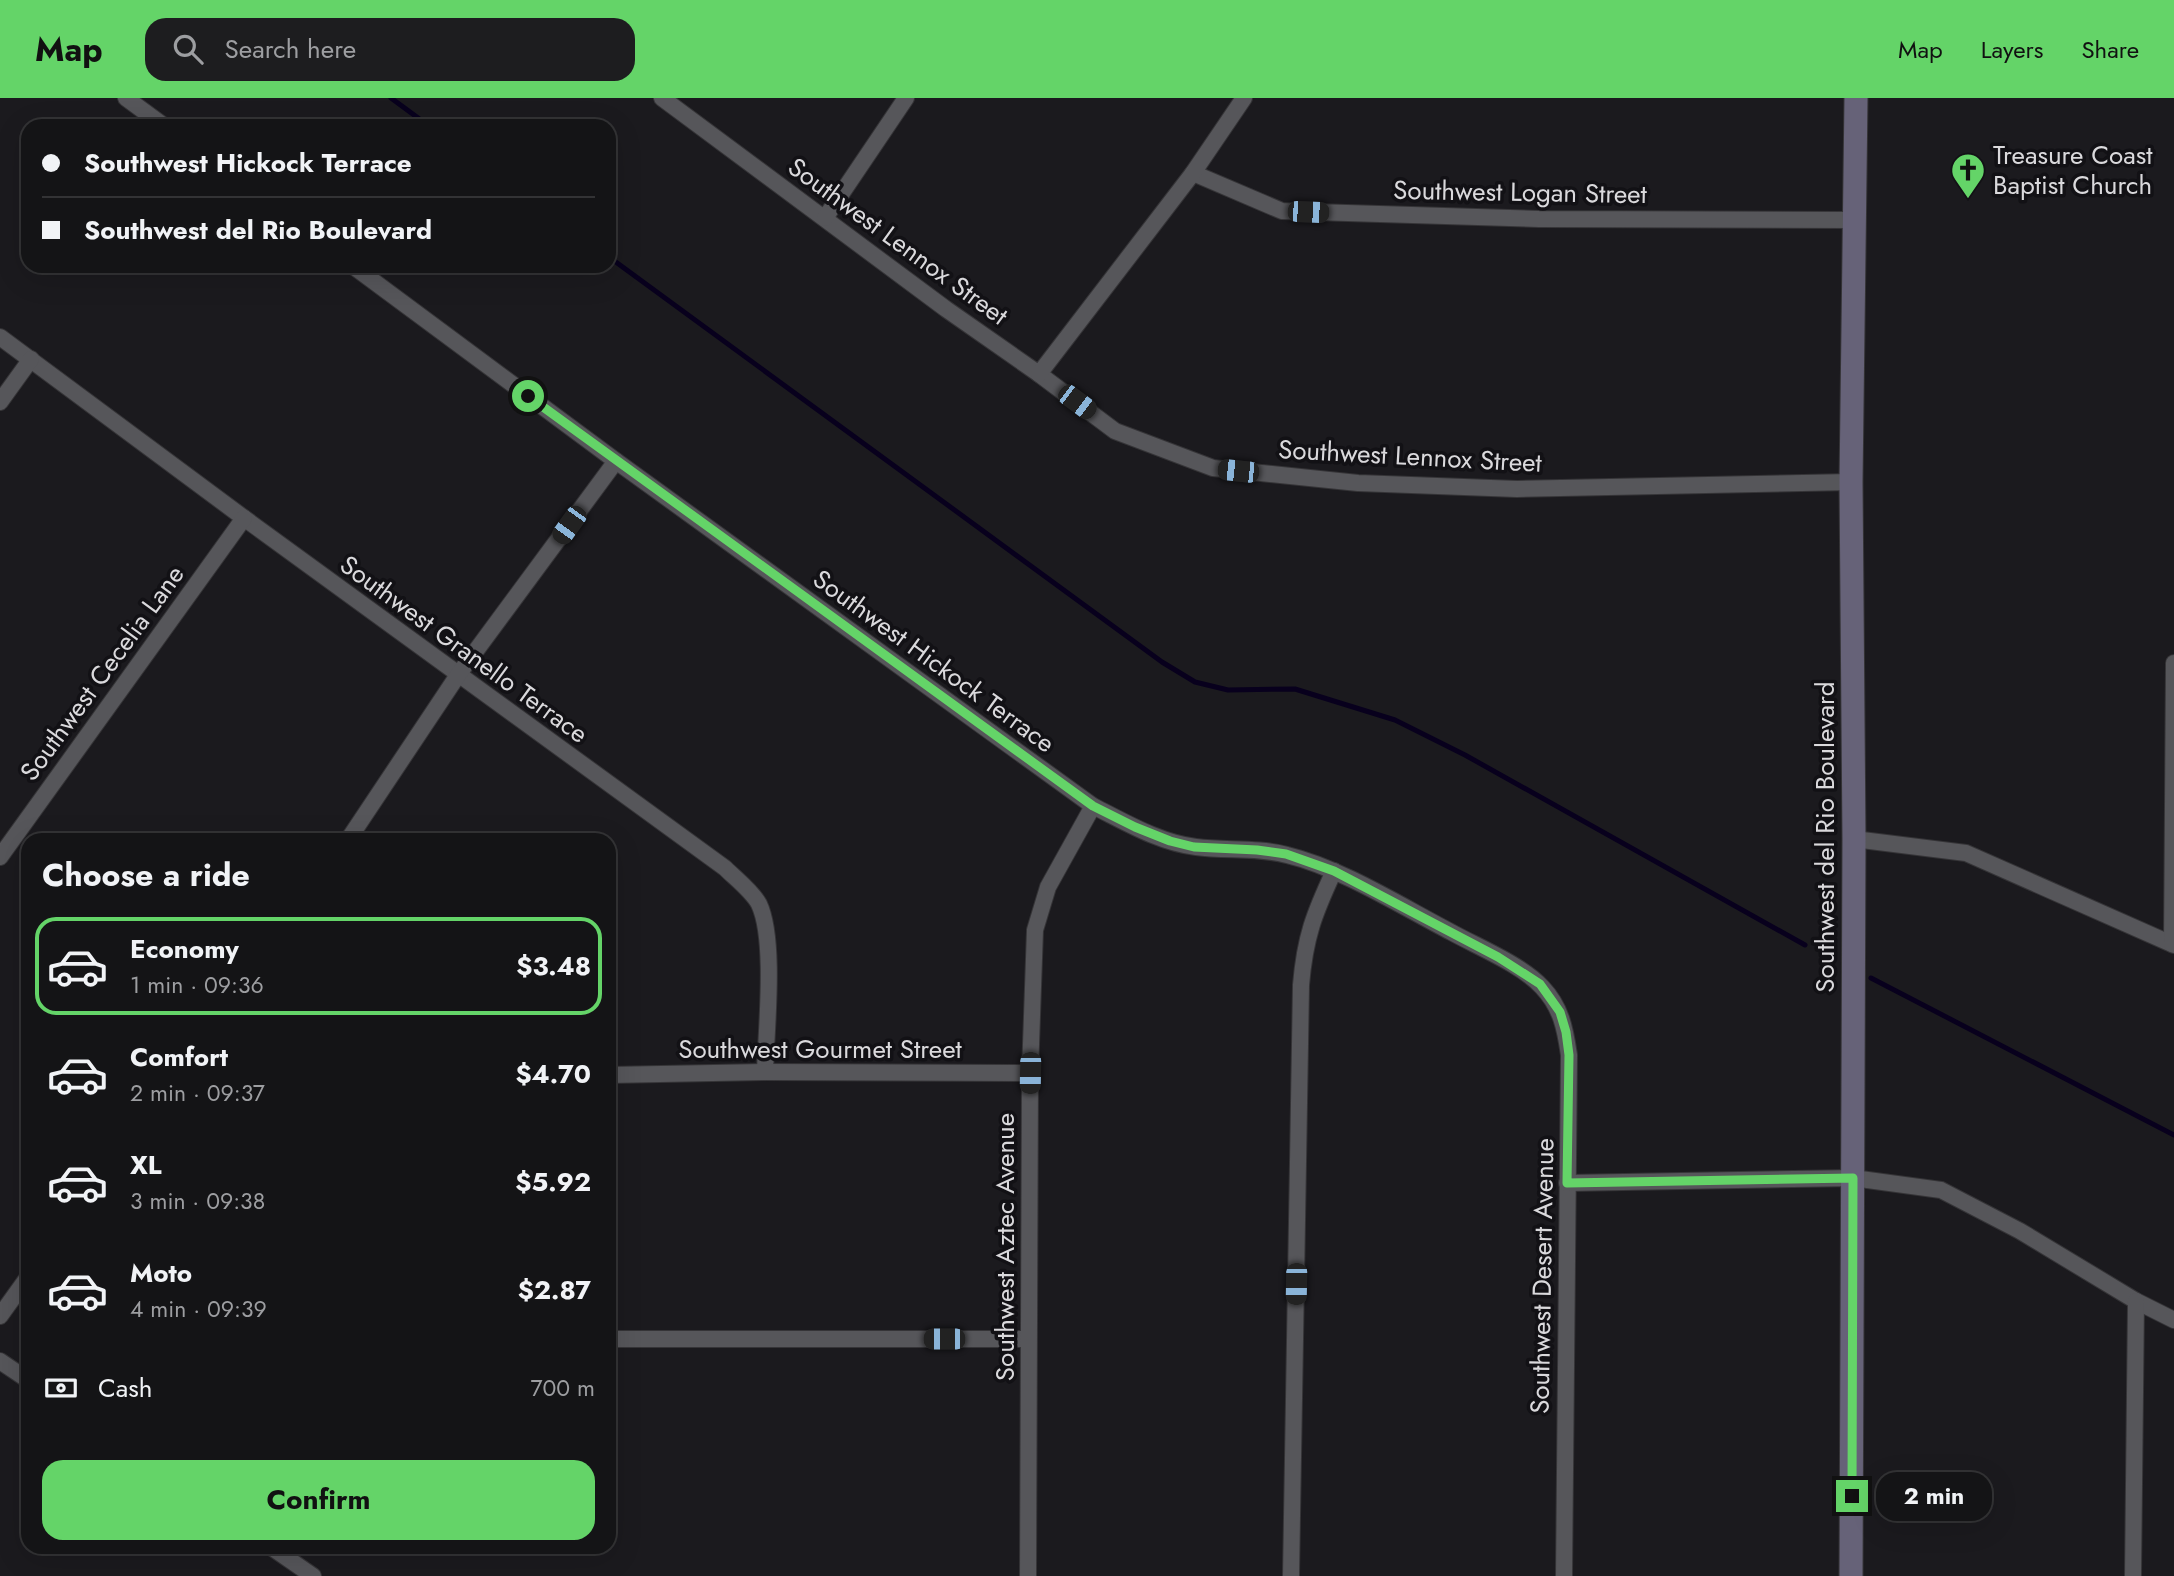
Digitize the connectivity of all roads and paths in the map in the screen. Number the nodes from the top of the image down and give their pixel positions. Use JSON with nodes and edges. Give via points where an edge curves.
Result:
{"nodes":[{"id":1,"x":127,"y":98,"type":"edge"},
{"id":2,"x":662,"y":98,"type":"edge"},
{"id":3,"x":906,"y":98,"type":"edge"},
{"id":4,"x":1244,"y":98,"type":"edge"},
{"id":5,"x":1856,"y":98,"type":"edge"},
{"id":6,"x":155,"y":119,"type":"edge"},
{"id":7,"x":1193,"y":173,"type":"junction"},
{"id":8,"x":825,"y":218,"type":"junction"},
{"id":9,"x":1856,"y":220,"type":"junction"},
{"id":10,"x":362,"y":273,"type":"edge"},
{"id":11,"x":0,"y":337,"type":"edge"},
{"id":12,"x":31,"y":359,"type":"junction"},
{"id":13,"x":1039,"y":374,"type":"junction"},
{"id":14,"x":0,"y":402,"type":"edge"},
{"id":15,"x":616,"y":461,"type":"junction"},
{"id":16,"x":1851,"y":482,"type":"junction"},
{"id":17,"x":244,"y":518,"type":"junction"},
{"id":18,"x":2174,"y":663,"type":"edge"},
{"id":19,"x":458,"y":675,"type":"junction"},
{"id":20,"x":1093,"y":806,"type":"junction"},
{"id":21,"x":353,"y":833,"type":"edge"},
{"id":22,"x":1854,"y":839,"type":"junction"},
{"id":23,"x":0,"y":857,"type":"edge"},
{"id":24,"x":1334,"y":871,"type":"junction"},
{"id":25,"x":2173,"y":945,"type":"edge"},
{"id":26,"x":1540,"y":984,"type":"joint"},
{"id":27,"x":765,"y":1072,"type":"junction"},
{"id":28,"x":1030,"y":1073,"type":"junction"},
{"id":29,"x":616,"y":1074,"type":"edge"},
{"id":30,"x":1853,"y":1178,"type":"junction"},
{"id":31,"x":1567,"y":1183,"type":"junction"},
{"id":32,"x":21,"y":1287,"type":"edge"},
{"id":33,"x":2136,"y":1301,"type":"junction"},
{"id":34,"x":0,"y":1316,"type":"edge"},
{"id":35,"x":2174,"y":1320,"type":"edge"},
{"id":36,"x":616,"y":1339,"type":"edge"},
{"id":37,"x":1028,"y":1339,"type":"junction"},
{"id":38,"x":0,"y":1361,"type":"edge"},
{"id":39,"x":21,"y":1375,"type":"edge"},
{"id":40,"x":281,"y":1554,"type":"edge"},
{"id":41,"x":313,"y":1576,"type":"edge"},
{"id":42,"x":1028,"y":1576,"type":"edge"},
{"id":43,"x":1291,"y":1576,"type":"edge"},
{"id":44,"x":1564,"y":1576,"type":"edge"},
{"id":45,"x":1851,"y":1576,"type":"edge"},
{"id":46,"x":2133,"y":1576,"type":"edge"}],
"edges":[{"from":1,"to":6,"type":"street"},
{"from":2,"to":8,"type":"street","name":"Southwest Lennox Street"},
{"from":3,"to":8,"type":"street"},
{"from":4,"to":7,"type":"street"},
{"from":5,"to":9,"type":"street","name":"Southwest del Rio Boulevard"},
{"from":7,"to":9,"type":"street","name":"Southwest Logan Street","via":[[1282,211],[1539,219]]},
{"from":7,"to":13,"type":"street"},
{"from":8,"to":13,"type":"street","name":"Southwest Lennox Street"},
{"from":9,"to":16,"type":"street","name":"Southwest del Rio Boulevard"},
{"from":10,"to":15,"type":"street","name":"Southwest Hickock Terrace"},
{"from":11,"to":12,"type":"street","name":"Southwest Granello Terrace"},
{"from":12,"to":14,"type":"street"},
{"from":12,"to":17,"type":"street","name":"Southwest Granello Terrace"},
{"from":13,"to":16,"type":"street","name":"Southwest Lennox Street","via":[[1115,430],[1213,468],[1358,483],[1517,489]]},
{"from":15,"to":19,"type":"street"},
{"from":15,"to":20,"type":"street","name":"Southwest Hickock Terrace"},
{"from":16,"to":22,"type":"street","name":"Southwest del Rio Boulevard"},
{"from":17,"to":19,"type":"street","name":"Southwest Granello Terrace"},
{"from":17,"to":23,"type":"street","name":"Southwest Cecelia Lane"},
{"from":18,"to":25,"type":"street"},
{"from":19,"to":21,"type":"street"},
{"from":19,"to":27,"type":"street","name":"Southwest Granello Terrace","via":[[725,868],[758,902],[768,959]]},
{"from":20,"to":24,"type":"street","name":"Southwest Hickock Terrace","via":[[1170,841],[1286,854]]},
{"from":20,"to":28,"type":"street","name":"Southwest Aztec Avenue","via":[[1048,887],[1035,929]]},
{"from":22,"to":25,"type":"street","via":[[1966,853]]},
{"from":22,"to":30,"type":"street","name":"Southwest del Rio Boulevard"},
{"from":24,"to":26,"type":"street","name":"Southwest Hickock Terrace"},
{"from":24,"to":43,"type":"street","via":[[1307,935],[1301,985]]},
{"from":26,"to":31,"type":"street","name":"Southwest Desert Avenue","via":[[1560,1012],[1566,1032]]},
{"from":27,"to":28,"type":"street","name":"Southwest Gourmet Street"},
{"from":27,"to":29,"type":"street","name":"Southwest Gourmet Street"},
{"from":28,"to":37,"type":"street","name":"Southwest Aztec Avenue"},
{"from":30,"to":31,"type":"street"},
{"from":30,"to":33,"type":"street","via":[[1941,1190]]},
{"from":30,"to":45,"type":"street","name":"Southwest del Rio Boulevard"},
{"from":31,"to":44,"type":"street","name":"Southwest Desert Avenue"},
{"from":32,"to":34,"type":"street"},
{"from":33,"to":35,"type":"street"},
{"from":33,"to":46,"type":"street"},
{"from":36,"to":37,"type":"street"},
{"from":37,"to":42,"type":"street","name":"Southwest Aztec Avenue"},
{"from":38,"to":39,"type":"street"},
{"from":40,"to":41,"type":"street"}]}
